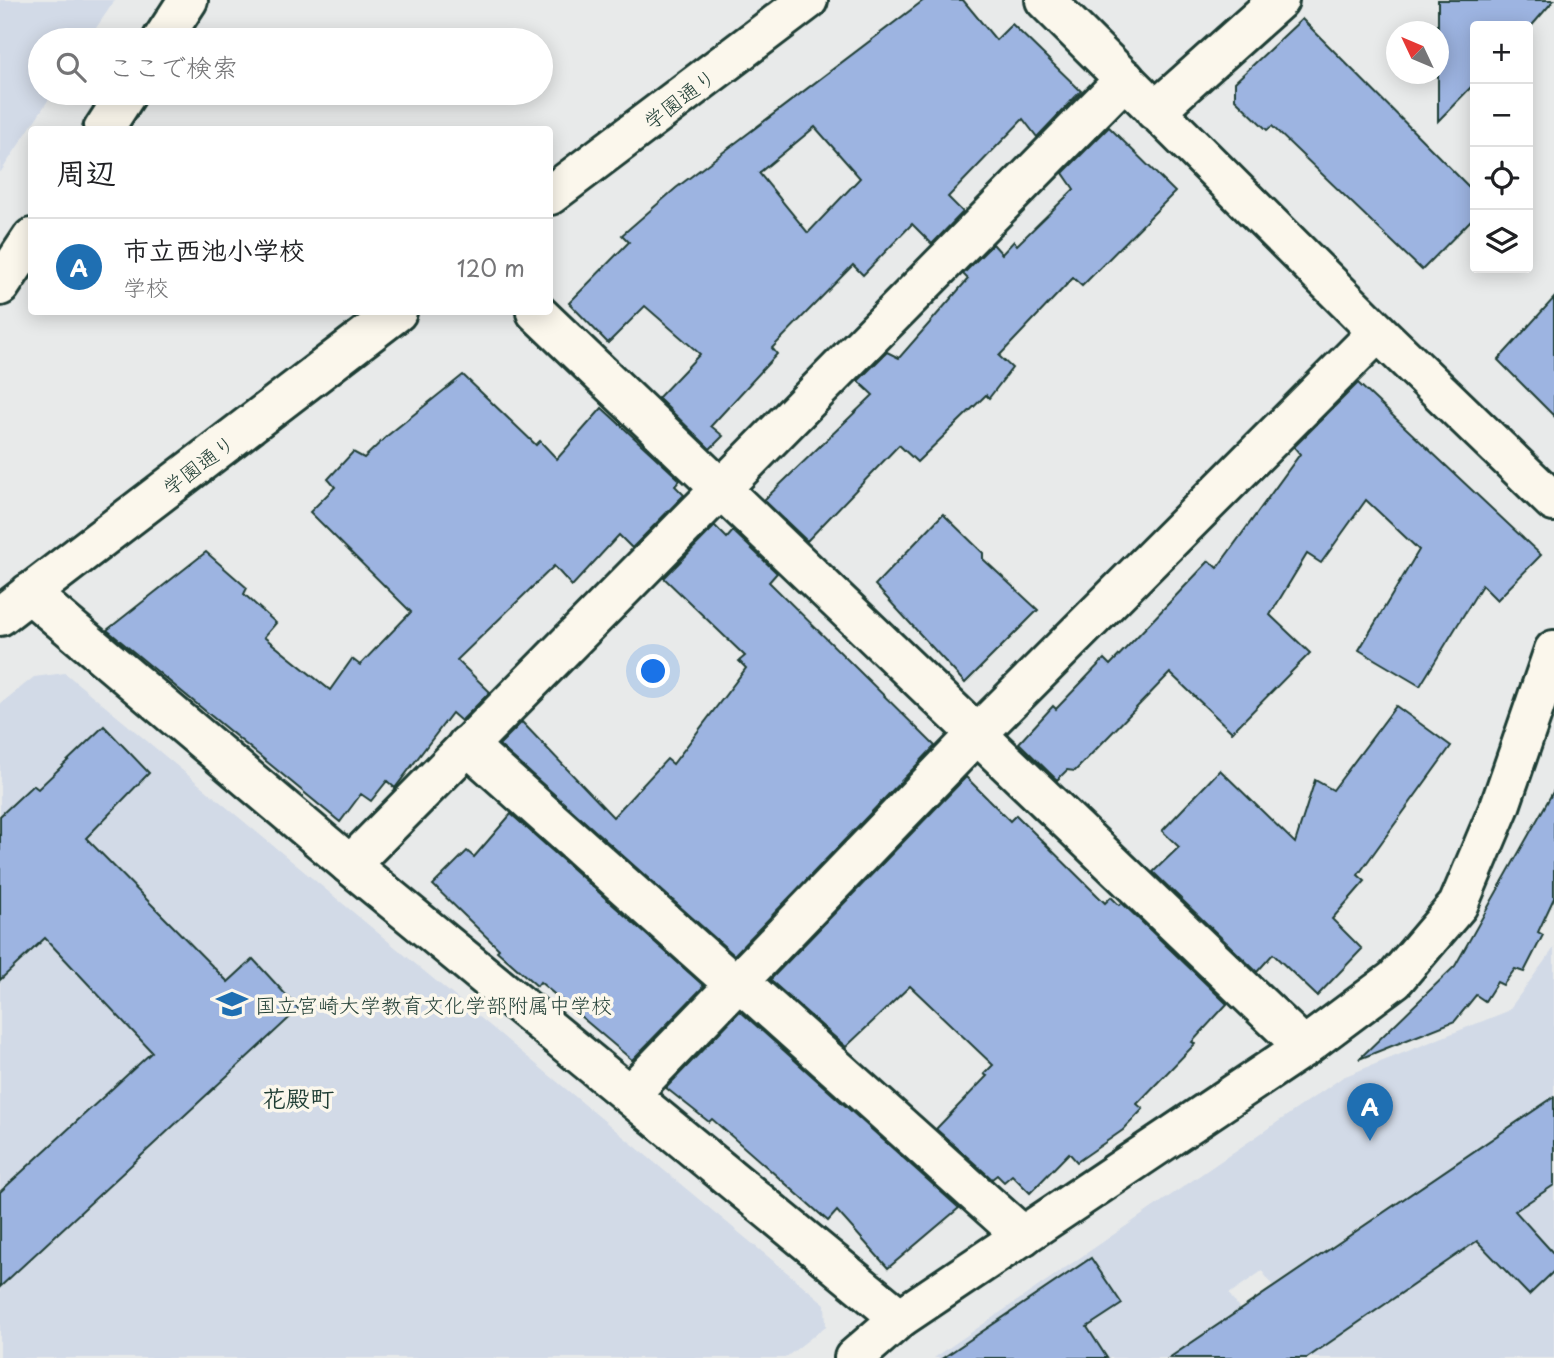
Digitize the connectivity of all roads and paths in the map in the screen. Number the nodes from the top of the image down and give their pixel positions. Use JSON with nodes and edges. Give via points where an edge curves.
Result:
{"nodes":[{"id":1,"x":188,"y":0,"type":"edge"},
{"id":2,"x":808,"y":0,"type":"edge"},
{"id":3,"x":1045,"y":0,"type":"edge"},
{"id":4,"x":1279,"y":0,"type":"edge"},
{"id":5,"x":170,"y":28,"type":"edge"},
{"id":6,"x":1125,"y":79,"type":"junction"},
{"id":7,"x":119,"y":105,"type":"edge"},
{"id":8,"x":1155,"y":111,"type":"junction"},
{"id":9,"x":106,"y":126,"type":"edge"},
{"id":10,"x":553,"y":193,"type":"edge"},
{"id":11,"x":28,"y":244,"type":"edge"},
{"id":12,"x":0,"y":286,"type":"edge"},
{"id":13,"x":393,"y":315,"type":"edge"},
{"id":14,"x":539,"y":315,"type":"edge"},
{"id":15,"x":1378,"y":332,"type":"junction"},
{"id":16,"x":720,"y":488,"type":"junction"},
{"id":17,"x":1554,"y":502,"type":"edge"},
{"id":18,"x":14,"y":605,"type":"edge"},
{"id":19,"x":1554,"y":650,"type":"edge"},
{"id":20,"x":978,"y":733,"type":"junction"},
{"id":21,"x":467,"y":745,"type":"junction"},
{"id":22,"x":350,"y":865,"type":"junction"},
{"id":23,"x":737,"y":983,"type":"junction"},
{"id":24,"x":1304,"y":1047,"type":"junction"},
{"id":25,"x":629,"y":1094,"type":"junction"},
{"id":26,"x":1023,"y":1236,"type":"junction"},
{"id":27,"x":900,"y":1318,"type":"junction"},
{"id":28,"x":854,"y":1358,"type":"edge"}],
"edges":[{"from":1,"to":5,"type":"street"},
{"from":2,"to":10,"type":"street","name":"学園通り"},
{"from":3,"to":6,"type":"street"},
{"from":4,"to":8,"type":"street"},
{"from":6,"to":8,"type":"street"},
{"from":6,"to":16,"type":"street"},
{"from":7,"to":9,"type":"street"},
{"from":8,"to":15,"type":"street"},
{"from":11,"to":12,"type":"street"},
{"from":13,"to":18,"type":"street","name":"学園通り"},
{"from":14,"to":16,"type":"street"},
{"from":15,"to":17,"type":"street"},
{"from":15,"to":20,"type":"street"},
{"from":16,"to":20,"type":"street"},
{"from":16,"to":21,"type":"street"},
{"from":18,"to":22,"type":"street"},
{"from":19,"to":24,"type":"street","via":[[1500,806],[1458,905],[1395,979]]},
{"from":20,"to":23,"type":"street"},
{"from":20,"to":24,"type":"street"},
{"from":21,"to":22,"type":"street"},
{"from":21,"to":23,"type":"street"},
{"from":22,"to":25,"type":"street"},
{"from":23,"to":25,"type":"street"},
{"from":23,"to":26,"type":"street"},
{"from":24,"to":26,"type":"street"},
{"from":25,"to":27,"type":"street"},
{"from":26,"to":27,"type":"street"},
{"from":27,"to":28,"type":"street"}]}
